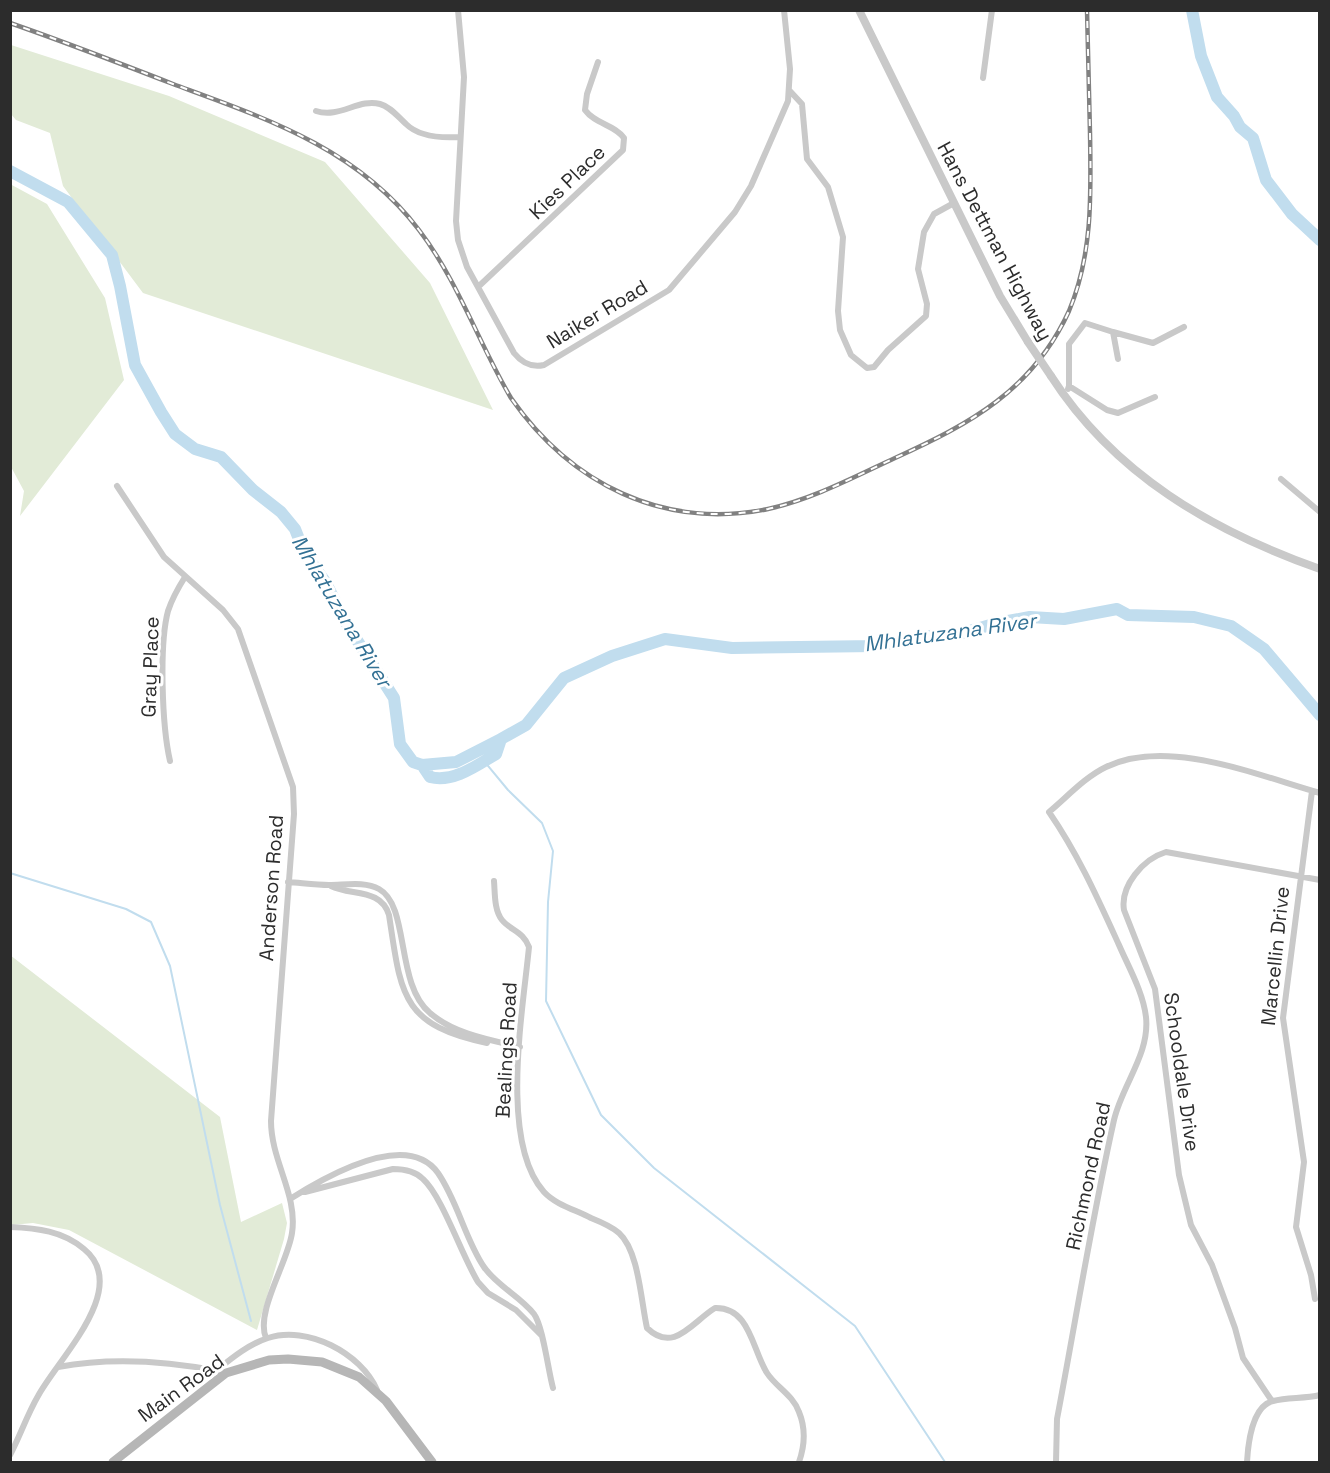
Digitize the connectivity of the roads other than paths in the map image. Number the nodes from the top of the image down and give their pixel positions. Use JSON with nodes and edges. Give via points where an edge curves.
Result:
{"nodes":[{"id":1,"x":458,"y":10,"type":"edge"},
{"id":2,"x":784,"y":10,"type":"edge"},
{"id":3,"x":859,"y":10,"type":"edge"},
{"id":4,"x":992,"y":10,"type":"edge"},
{"id":5,"x":598,"y":62,"type":"dead end"},
{"id":6,"x":983,"y":78,"type":"dead end"},
{"id":7,"x":789,"y":90,"type":"junction"},
{"id":8,"x":316,"y":111,"type":"dead end"},
{"id":9,"x":459,"y":137,"type":"junction"},
{"id":10,"x":954,"y":203,"type":"junction"},
{"id":11,"x":478,"y":287,"type":"junction"},
{"id":12,"x":1184,"y":327,"type":"dead end"},
{"id":13,"x":1113,"y":332,"type":"junction"},
{"id":14,"x":1118,"y":359,"type":"dead end"},
{"id":15,"x":1070,"y":386,"type":"junction"},
{"id":16,"x":1155,"y":397,"type":"dead end"},
{"id":17,"x":1065,"y":398,"type":"junction"},
{"id":18,"x":1281,"y":479,"type":"dead end"},
{"id":19,"x":117,"y":486,"type":"dead end"},
{"id":20,"x":1319,"y":510,"type":"edge"},
{"id":21,"x":1320,"y":569,"type":"edge"},
{"id":22,"x":185,"y":577,"type":"junction"},
{"id":23,"x":170,"y":761,"type":"dead end"},
{"id":24,"x":1312,"y":791,"type":"junction"},
{"id":25,"x":1320,"y":794,"type":"edge"},
{"id":26,"x":1300,"y":876,"type":"junction"},
{"id":27,"x":1320,"y":880,"type":"edge"},
{"id":28,"x":494,"y":881,"type":"dead end"},
{"id":29,"x":288,"y":882,"type":"junction"},
{"id":30,"x":520,"y":1048,"type":"junction"},
{"id":31,"x":302,"y":1192,"type":"junction"},
{"id":32,"x":290,"y":1199,"type":"junction"},
{"id":33,"x":10,"y":1227,"type":"edge"},
{"id":34,"x":1315,"y":1299,"type":"dead end"},
{"id":35,"x":541,"y":1335,"type":"junction"},
{"id":36,"x":266,"y":1338,"type":"junction"},
{"id":37,"x":58,"y":1367,"type":"junction"},
{"id":38,"x":221,"y":1371,"type":"junction"},
{"id":39,"x":553,"y":1388,"type":"dead end"},
{"id":40,"x":377,"y":1391,"type":"junction"},
{"id":41,"x":1320,"y":1395,"type":"edge"},
{"id":42,"x":1272,"y":1401,"type":"junction"},
{"id":43,"x":10,"y":1455,"type":"edge"},
{"id":44,"x":112,"y":1462,"type":"edge"},
{"id":45,"x":432,"y":1462,"type":"edge"},
{"id":46,"x":799,"y":1462,"type":"edge"},
{"id":47,"x":1056,"y":1462,"type":"edge"},
{"id":48,"x":1247,"y":1462,"type":"edge"}],
"edges":[{"from":1,"to":9,"type":"street","name":"Naiker Road","via":[[464,57]]},
{"from":2,"to":7,"type":"street","name":"Naiker Road"},
{"from":3,"to":10,"type":"street","name":"Hans Dettman Highway"},
{"from":4,"to":6,"type":"street"},
{"from":5,"to":11,"type":"street","name":"Kies Place","via":[[585,110],[621,134],[623,150]]},
{"from":7,"to":10,"type":"street","via":[[802,104],[807,159],[828,187],[843,237],[840,330],[851,355],[867,368],[874,367],[926,316],[927,304],[918,278],[924,232],[934,214]]},
{"from":7,"to":11,"type":"street","name":"Naiker Road","via":[[783,119],[742,202],[678,280],[660,296],[537,367],[524,363],[514,353]]},
{"from":8,"to":9,"type":"street","via":[[335,113],[377,103],[414,130]]},
{"from":9,"to":11,"type":"street","name":"Naiker Road","via":[[456,231]]},
{"from":10,"to":17,"type":"street","name":"Hans Dettman Highway","bridge":true,"via":[[1000,296]]},
{"from":12,"to":13,"type":"street","via":[[1153,343]]},
{"from":13,"to":14,"type":"street"},
{"from":13,"to":15,"type":"street","via":[[1085,323],[1069,344]]},
{"from":15,"to":16,"type":"street","via":[[1118,413]]},
{"from":15,"to":17,"type":"street"},
{"from":17,"to":21,"type":"street","name":"Hans Dettman Highway","via":[[1131,470],[1198,516]]},
{"from":18,"to":20,"type":"street"},
{"from":19,"to":22,"type":"street","name":"Anderson Road","via":[[164,557]]},
{"from":22,"to":23,"type":"street","name":"Gray Place","via":[[168,610],[165,630],[165,731]]},
{"from":22,"to":29,"type":"street","name":"Anderson Road","via":[[223,610],[238,629],[287,764],[294,800]]},
{"from":24,"to":25,"type":"street"},
{"from":24,"to":26,"type":"street","name":"Marcellin Drive"},
{"from":24,"to":47,"type":"street","name":"Richmond Road","via":[[1214,762],[1132,758],[1095,773],[1049,812],[1078,858],[1132,973],[1147,1030],[1140,1057],[1114,1116],[1057,1419]]},
{"from":26,"to":27,"type":"street","name":"Schooldale Drive"},
{"from":26,"to":34,"type":"street","name":"Marcellin Drive","via":[[1283,1026],[1304,1162],[1296,1227]]},
{"from":26,"to":42,"type":"street","name":"Schooldale Drive","via":[[1166,852],[1140,870],[1125,890],[1123,904],[1155,989],[1188,1215],[1212,1265],[1243,1358]]},
{"from":28,"to":30,"type":"street","name":"Bealings Road","via":[[502,920],[524,936],[529,947]]},
{"from":29,"to":30,"type":"street","via":[[328,885],[371,895],[384,903],[404,994],[414,1011],[426,1021],[464,1037]]},
{"from":29,"to":32,"type":"street","name":"Anderson Road","via":[[271,1131],[276,1162]]},
{"from":30,"to":46,"type":"street","name":"Bealings Road","via":[[518,1128],[527,1163],[539,1185],[551,1198],[606,1224],[624,1238],[633,1256],[647,1328],[652,1333],[665,1339],[679,1336],[715,1308],[729,1310],[743,1320],[767,1373],[799,1411],[805,1438]]},
{"from":31,"to":32,"type":"street"},
{"from":31,"to":35,"type":"street","via":[[393,1169],[418,1175],[436,1197],[478,1282]]},
{"from":31,"to":35,"type":"street","via":[[345,1170],[389,1155],[408,1154],[422,1159],[438,1173],[484,1267],[534,1314]]},
{"from":32,"to":36,"type":"street","name":"Anderson Road","via":[[292,1233],[264,1319]]},
{"from":33,"to":37,"type":"street","via":[[39,1229],[71,1239],[92,1255],[98,1268],[97,1300]]},
{"from":35,"to":39,"type":"street"},
{"from":36,"to":38,"type":"street","name":"Main Road","via":[[236,1355]]},
{"from":36,"to":40,"type":"street","name":"Main Road","via":[[294,1336],[325,1343],[361,1365]]},
{"from":37,"to":38,"type":"street","via":[[122,1362]]},
{"from":37,"to":43,"type":"street","via":[[38,1395]]},
{"from":38,"to":40,"type":"main road","name":"Main Road","via":[[269,1360],[305,1359],[341,1368]]},
{"from":38,"to":44,"type":"main road","name":"Main Road"},
{"from":40,"to":45,"type":"main road","name":"Main Road"},
{"from":41,"to":42,"type":"street"},
{"from":42,"to":48,"type":"street","via":[[1261,1407],[1255,1419]]}]}
